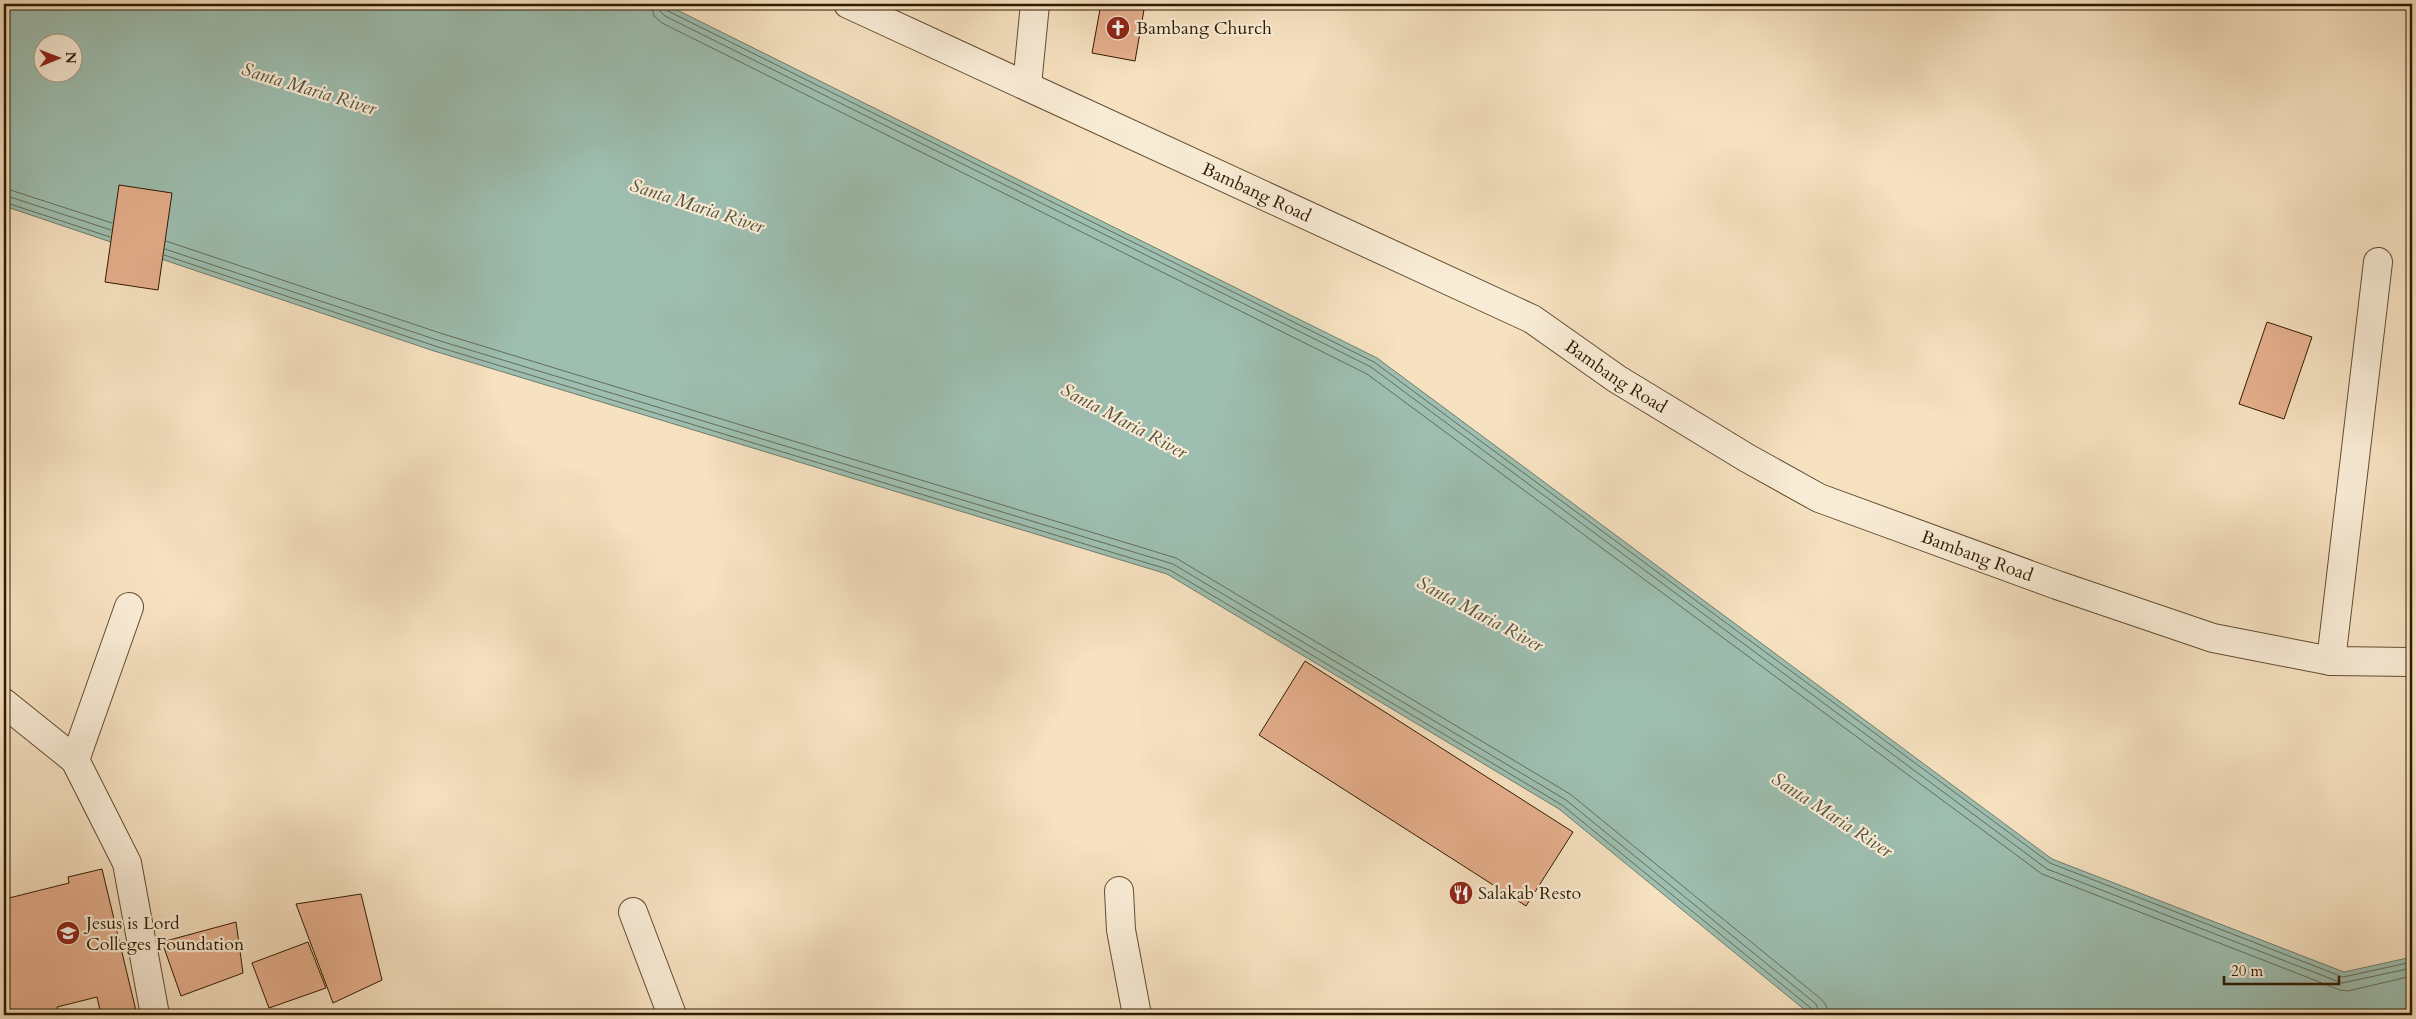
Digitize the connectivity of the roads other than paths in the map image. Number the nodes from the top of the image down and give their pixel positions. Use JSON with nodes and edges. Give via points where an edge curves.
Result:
{"nodes":[{"id":1,"x":848,"y":4,"type":"edge"},
{"id":2,"x":1035,"y":4,"type":"edge"},
{"id":3,"x":1027,"y":85,"type":"junction"},
{"id":4,"x":2378,"y":262,"type":"dead end"},
{"id":5,"x":129,"y":607,"type":"dead end"},
{"id":6,"x":2331,"y":661,"type":"junction"},
{"id":7,"x":2412,"y":662,"type":"edge"},
{"id":8,"x":4,"y":703,"type":"edge"},
{"id":9,"x":75,"y":760,"type":"junction"},
{"id":10,"x":1119,"y":891,"type":"dead end"},
{"id":11,"x":633,"y":912,"type":"dead end"},
{"id":12,"x":155,"y":1015,"type":"edge"},
{"id":13,"x":672,"y":1015,"type":"edge"},
{"id":14,"x":1137,"y":1015,"type":"edge"}],
"edges":[{"from":1,"to":3,"type":"street","name":"Bambang Road"},
{"from":2,"to":3,"type":"street"},
{"from":3,"to":6,"type":"street","name":"Bambang Road","via":[[1532,319],[1617,379],[1819,498],[2213,638]]},
{"from":4,"to":6,"type":"street"},
{"from":5,"to":9,"type":"street"},
{"from":6,"to":7,"type":"street","name":"Bambang Road"},
{"from":8,"to":9,"type":"street"},
{"from":9,"to":12,"type":"street","via":[[127,863]]},
{"from":10,"to":14,"type":"street","via":[[1121,930]]},
{"from":11,"to":13,"type":"street"}]}
